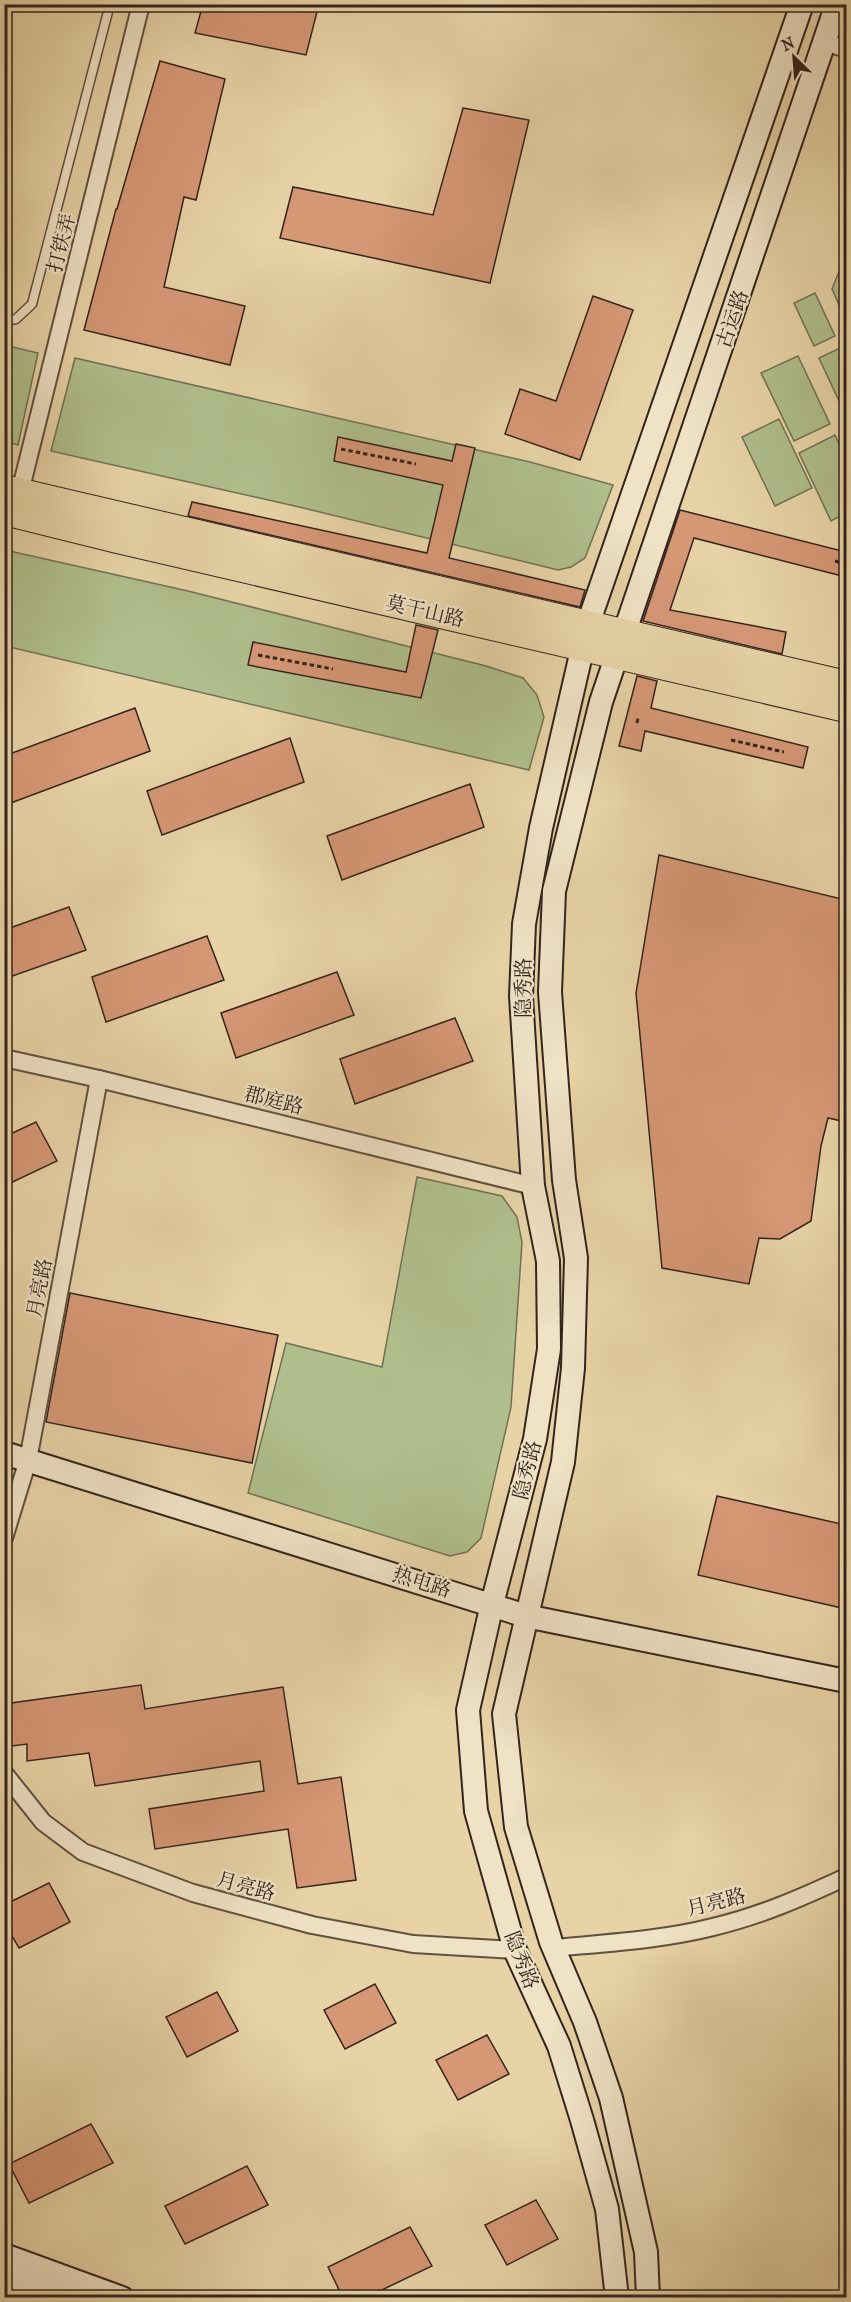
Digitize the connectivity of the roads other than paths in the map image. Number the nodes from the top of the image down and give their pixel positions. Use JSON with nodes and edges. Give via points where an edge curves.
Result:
{"nodes":[{"id":1,"x":110,"y":4,"type":"edge"},
{"id":2,"x":141,"y":4,"type":"edge"},
{"id":3,"x":802,"y":4,"type":"edge"},
{"id":4,"x":840,"y":6,"type":"edge"},
{"id":5,"x":836,"y":45,"type":"edge"},
{"id":6,"x":4,"y":321,"type":"edge"},
{"id":7,"x":12,"y":490,"type":"edge"},
{"id":8,"x":4,"y":512,"type":"edge"},
{"id":9,"x":585,"y":636,"type":"junction"},
{"id":10,"x":621,"y":644,"type":"junction"},
{"id":11,"x":846,"y":684,"type":"edge"},
{"id":12,"x":846,"y":709,"type":"edge"},
{"id":13,"x":4,"y":1058,"type":"edge"},
{"id":14,"x":99,"y":1079,"type":"junction"},
{"id":15,"x":533,"y":1186,"type":"junction"},
{"id":16,"x":4,"y":1453,"type":"edge"},
{"id":17,"x":28,"y":1460,"type":"junction"},
{"id":18,"x":4,"y":1538,"type":"edge"},
{"id":19,"x":492,"y":1604,"type":"junction"},
{"id":20,"x":526,"y":1616,"type":"junction"},
{"id":21,"x":846,"y":1681,"type":"edge"},
{"id":22,"x":4,"y":1773,"type":"edge"},
{"id":23,"x":846,"y":1877,"type":"edge"},
{"id":24,"x":554,"y":1948,"type":"junction"},
{"id":25,"x":515,"y":1950,"type":"junction"},
{"id":26,"x":4,"y":2255,"type":"edge"},
{"id":27,"x":4,"y":2276,"type":"edge"},
{"id":28,"x":61,"y":2298,"type":"edge"},
{"id":29,"x":122,"y":2298,"type":"edge"},
{"id":30,"x":617,"y":2298,"type":"edge"},
{"id":31,"x":648,"y":2298,"type":"edge"}],
"edges":[{"from":1,"to":6,"type":"lane","via":[[32,304],[16,319]]},
{"from":2,"to":7,"type":"street","name":"打铁弄"},
{"from":3,"to":9,"type":"main road","name":"古运路"},
{"from":4,"to":5,"type":"main road","name":"古运路"},
{"from":5,"to":10,"type":"main road","name":"古运路"},
{"from":7,"to":9,"type":"main road","name":"莫干山路"},
{"from":8,"to":9,"type":"main road","name":"莫干山路"},
{"from":9,"to":10,"type":"main road","name":"莫干山路"},
{"from":9,"to":15,"type":"main road","name":"隐秀路","via":[[541,828],[524,924],[521,996]]},
{"from":10,"to":11,"type":"main road","name":"莫干山路"},
{"from":10,"to":12,"type":"main road","name":"莫干山路"},
{"from":10,"to":20,"type":"main road","name":"隐秀路","via":[[601,702],[554,891],[550,992],[564,1180],[576,1258],[573,1368],[563,1462]]},
{"from":13,"to":14,"type":"street","name":"郡庭路"},
{"from":14,"to":15,"type":"street","name":"郡庭路"},
{"from":14,"to":17,"type":"street","name":"月亮路"},
{"from":15,"to":19,"type":"main road","name":"隐秀路","via":[[548,1261],[549,1349],[535,1439]]},
{"from":16,"to":17,"type":"main road","name":"热电路"},
{"from":17,"to":18,"type":"street","name":"月亮路"},
{"from":17,"to":19,"type":"main road","name":"热电路"},
{"from":19,"to":20,"type":"main road","name":"热电路"},
{"from":19,"to":25,"type":"main road","name":"隐秀路","via":[[468,1710],[476,1811]]},
{"from":20,"to":21,"type":"main road","name":"热电路"},
{"from":20,"to":24,"type":"main road","name":"隐秀路","via":[[504,1714],[516,1827]]},
{"from":22,"to":25,"type":"street","name":"月亮路","via":[[43,1822],[83,1852],[193,1893],[312,1925],[413,1944]]},
{"from":23,"to":24,"type":"street","name":"月亮路","via":[[790,1903],[713,1928]]},
{"from":24,"to":31,"type":"main road","name":"隐秀路","via":[[611,2098],[646,2252]]},
{"from":25,"to":30,"type":"main road","name":"隐秀路","via":[[559,2046],[582,2120],[607,2209]]},
{"from":26,"to":29,"type":"main road"},
{"from":27,"to":28,"type":"main road"}]}
